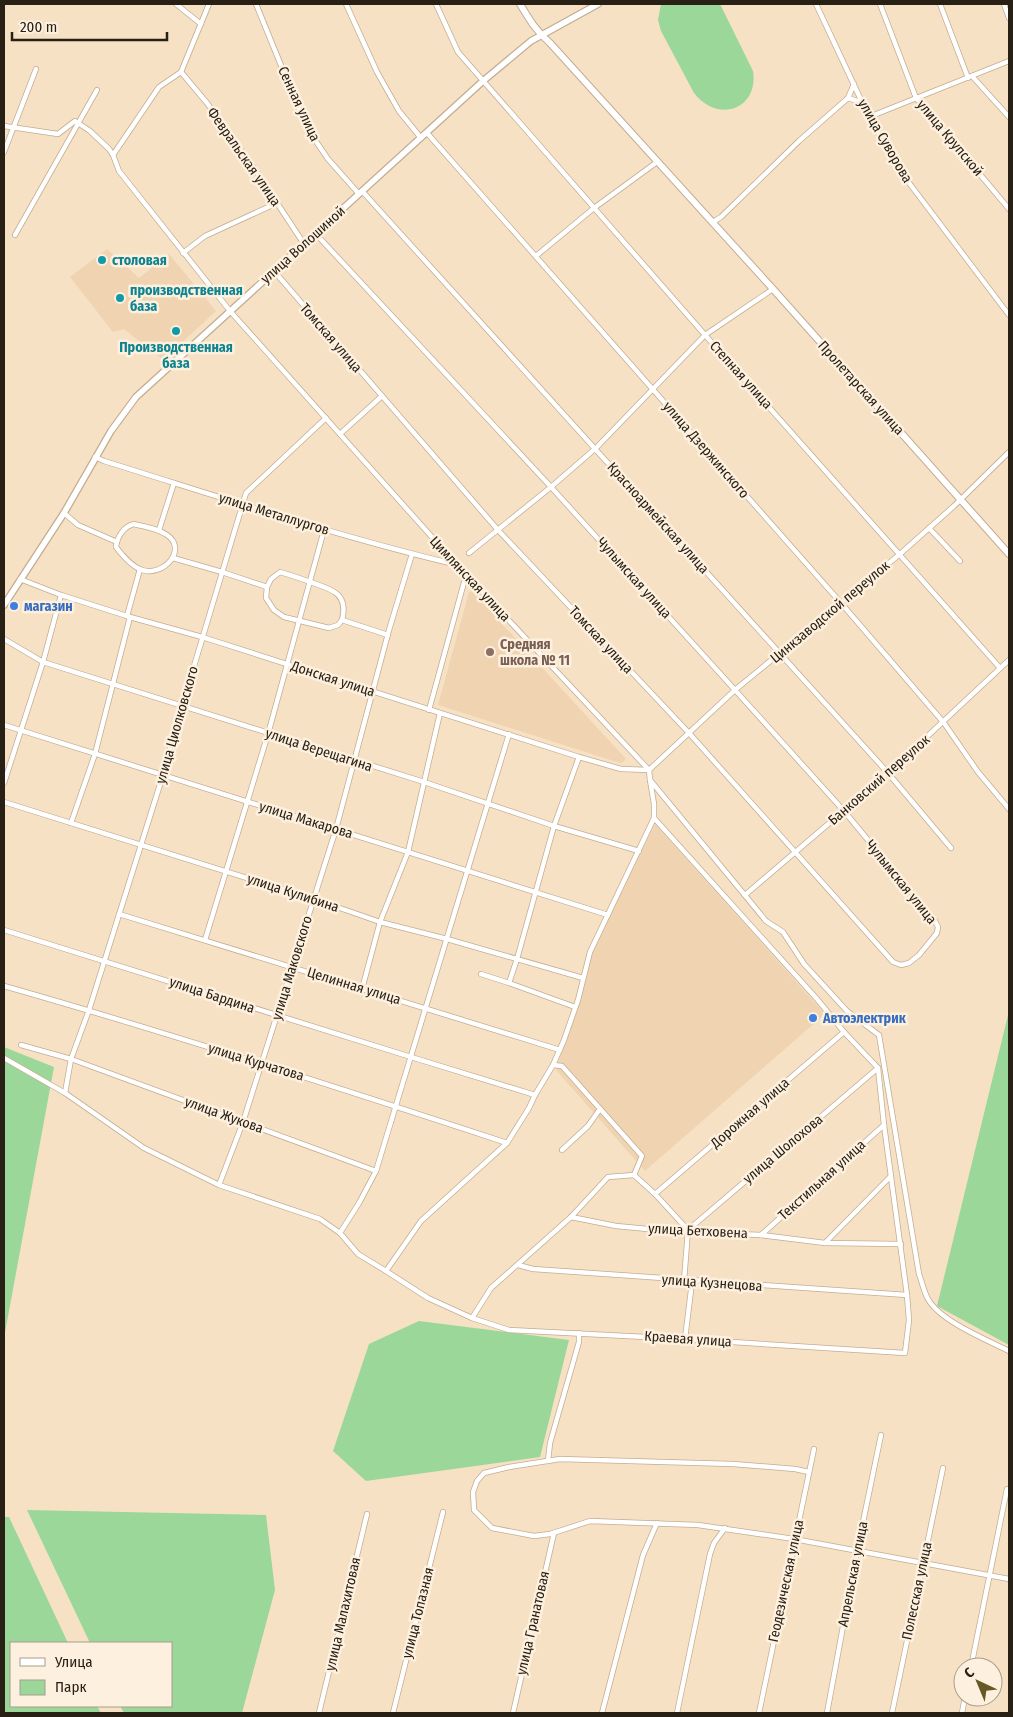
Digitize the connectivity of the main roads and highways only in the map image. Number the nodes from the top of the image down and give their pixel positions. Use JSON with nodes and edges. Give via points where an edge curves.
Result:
{"nodes":[{"id":1,"x":520,"y":4,"type":"edge"},
{"id":2,"x":1009,"y":554,"type":"edge"}],
"edges":[{"from":1,"to":2,"type":"main road","name":"Пролетарская улица","via":[[532,25]]}]}
